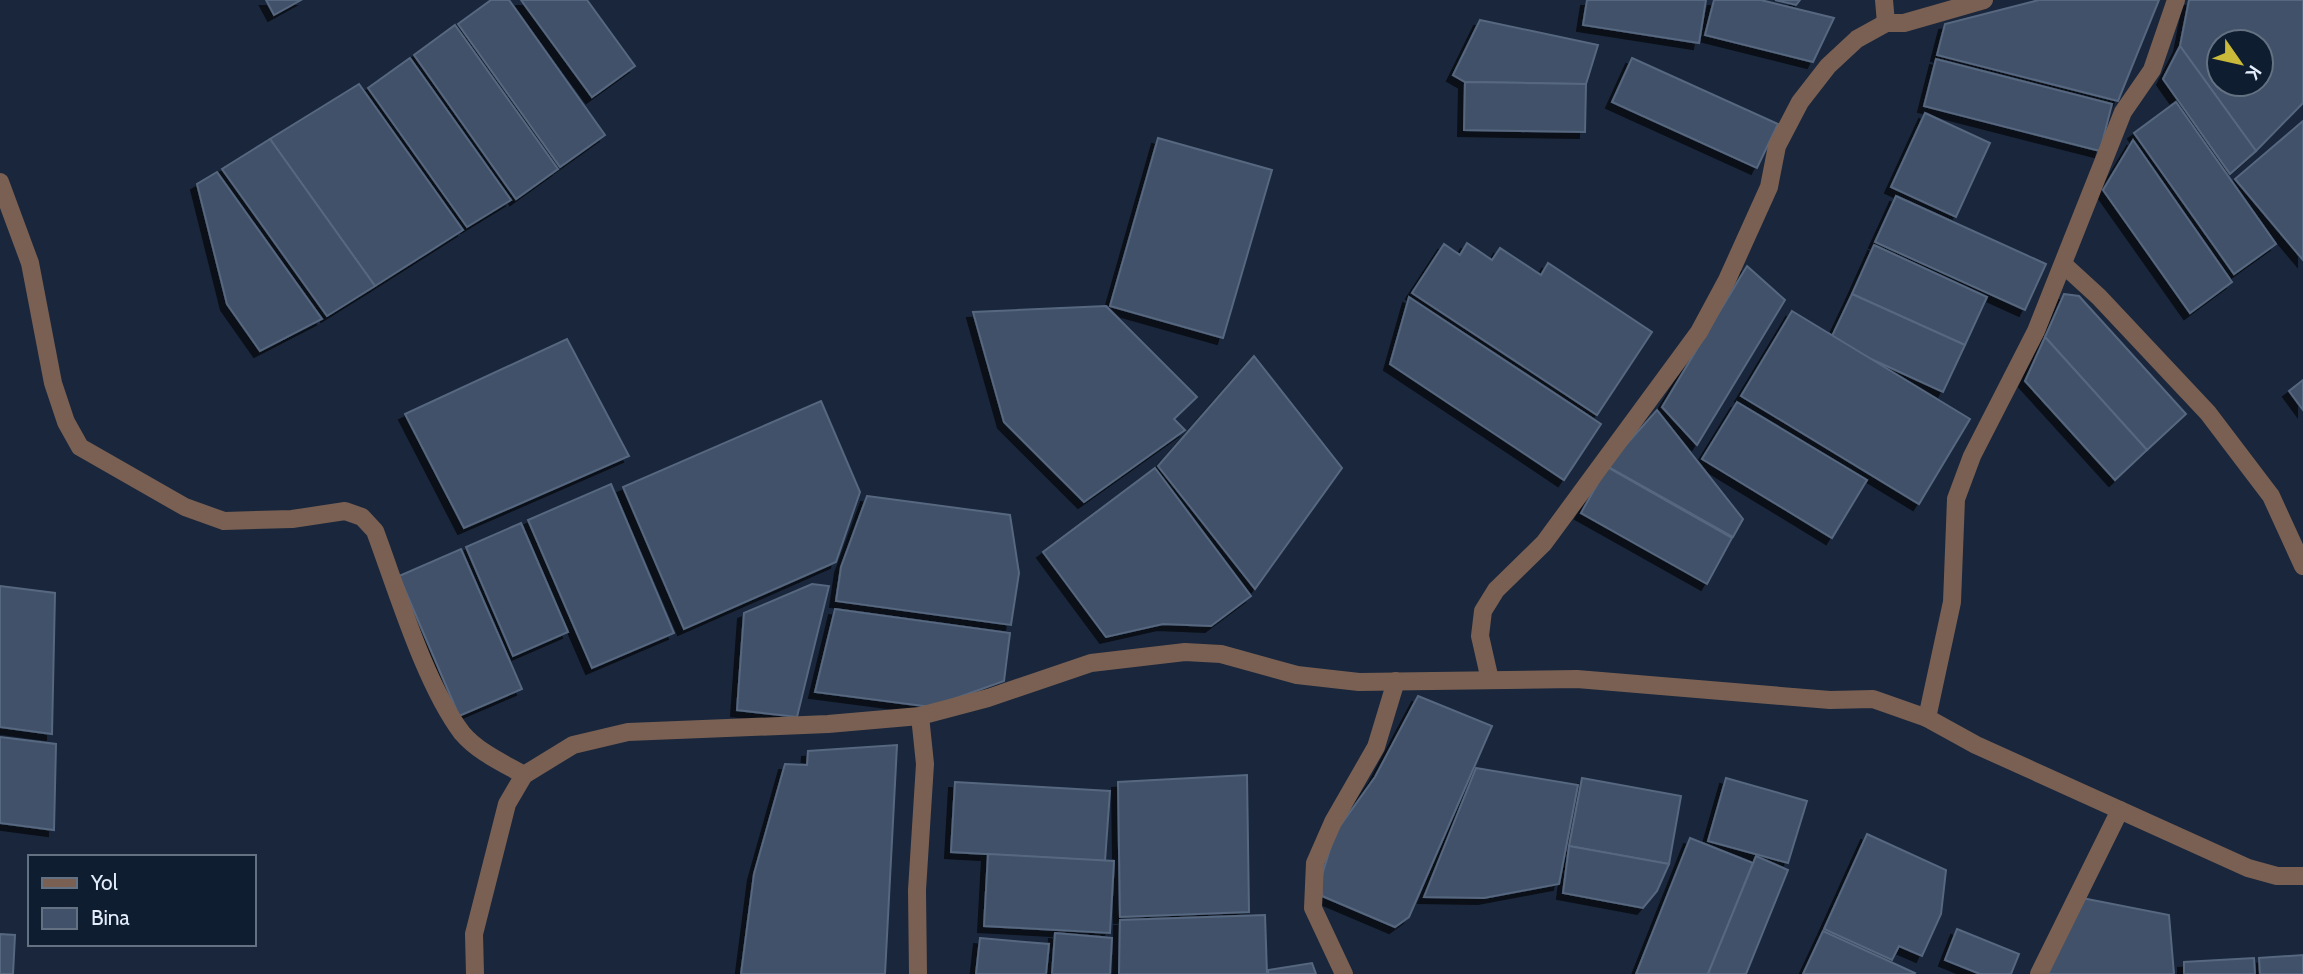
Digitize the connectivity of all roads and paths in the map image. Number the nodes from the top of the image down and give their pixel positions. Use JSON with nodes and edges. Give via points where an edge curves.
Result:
{"nodes":[{"id":1,"x":1884,"y":0,"type":"edge"},
{"id":2,"x":1984,"y":0,"type":"edge"},
{"id":3,"x":2176,"y":0,"type":"edge"},
{"id":4,"x":1886,"y":23,"type":"junction"},
{"id":5,"x":0,"y":182,"type":"edge"},
{"id":6,"x":2064,"y":265,"type":"junction"},
{"id":7,"x":2303,"y":566,"type":"edge"},
{"id":8,"x":1490,"y":680,"type":"junction"},
{"id":9,"x":1396,"y":681,"type":"junction"},
{"id":10,"x":920,"y":716,"type":"junction"},
{"id":11,"x":1927,"y":718,"type":"junction"},
{"id":12,"x":524,"y":775,"type":"junction"},
{"id":13,"x":2120,"y":810,"type":"junction"},
{"id":14,"x":2303,"y":876,"type":"edge"},
{"id":15,"x":475,"y":974,"type":"edge"},
{"id":16,"x":918,"y":974,"type":"edge"},
{"id":17,"x":1344,"y":974,"type":"edge"},
{"id":18,"x":2039,"y":974,"type":"edge"}],
"edges":[{"from":1,"to":4,"type":"street"},
{"from":2,"to":4,"type":"street","via":[[1904,23]]},
{"from":3,"to":6,"type":"street","via":[[2152,70],[2123,112]]},
{"from":4,"to":8,"type":"street","via":[[1857,38],[1800,102],[1777,146],[1769,187],[1699,332],[1544,543],[1496,590],[1483,611],[1480,636]]},
{"from":5,"to":12,"type":"street","via":[[30,262],[54,383],[66,422],[80,447],[185,506],[224,521],[345,512],[362,517],[375,531],[438,693],[463,734]]},
{"from":6,"to":7,"type":"street","via":[[2208,412],[2271,496]]},
{"from":6,"to":11,"type":"street","via":[[1956,499],[1952,602]]},
{"from":8,"to":9,"type":"street"},
{"from":8,"to":11,"type":"street","via":[[1577,679],[1830,700],[1873,699]]},
{"from":9,"to":10,"type":"street","via":[[1297,675],[1221,654],[1185,652],[1091,663]]},
{"from":9,"to":17,"type":"street","via":[[1376,747],[1315,863],[1313,908]]},
{"from":10,"to":12,"type":"street","via":[[628,732],[573,745]]},
{"from":10,"to":16,"type":"street","via":[[925,764],[917,890]]},
{"from":11,"to":13,"type":"street","via":[[1976,746]]},
{"from":12,"to":15,"type":"street","via":[[507,804],[474,934]]},
{"from":13,"to":14,"type":"street","via":[[2248,868],[2277,876]]},
{"from":13,"to":18,"type":"street"}]}
